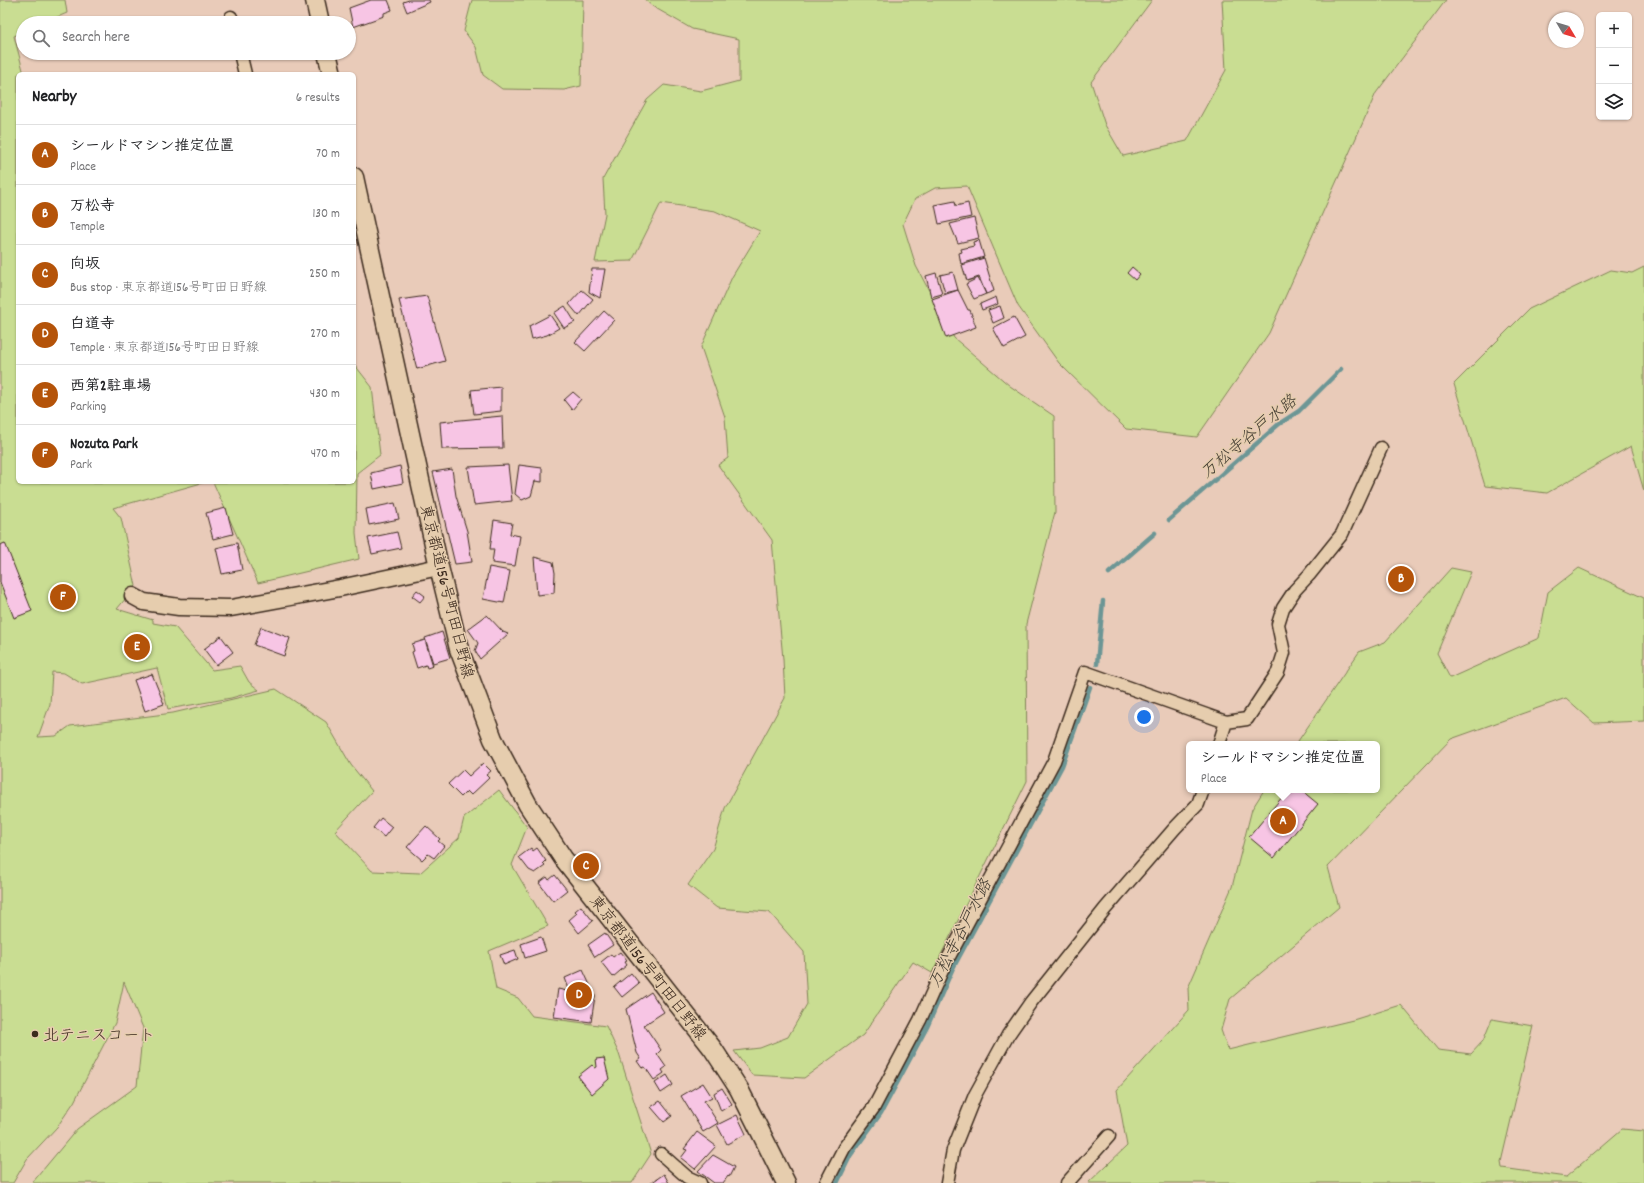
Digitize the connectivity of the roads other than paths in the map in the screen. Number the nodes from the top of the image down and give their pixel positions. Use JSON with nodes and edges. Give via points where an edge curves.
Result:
{"nodes":[{"id":1,"x":315,"y":0,"type":"edge"},
{"id":2,"x":318,"y":16,"type":"edge"},
{"id":3,"x":242,"y":60,"type":"edge"},
{"id":4,"x":329,"y":60,"type":"edge"},
{"id":5,"x":245,"y":72,"type":"edge"},
{"id":6,"x":332,"y":72,"type":"edge"},
{"id":7,"x":356,"y":186,"type":"edge"},
{"id":8,"x":1381,"y":448,"type":"dead end"},
{"id":9,"x":439,"y":567,"type":"junction"},
{"id":10,"x":133,"y":596,"type":"dead end"},
{"id":11,"x":1226,"y":722,"type":"junction"},
{"id":12,"x":1220,"y":741,"type":"edge"},
{"id":13,"x":1202,"y":793,"type":"edge"},
{"id":14,"x":1109,"y":1136,"type":"dead end"},
{"id":15,"x":661,"y":1154,"type":"dead end"},
{"id":16,"x":700,"y":1183,"type":"edge"},
{"id":17,"x":786,"y":1183,"type":"edge"},
{"id":18,"x":826,"y":1183,"type":"edge"},
{"id":19,"x":947,"y":1183,"type":"edge"},
{"id":20,"x":1068,"y":1183,"type":"edge"}],
"edges":[{"from":1,"to":2,"type":"main road"},
{"from":3,"to":5,"type":"street"},
{"from":4,"to":6,"type":"main road"},
{"from":7,"to":9,"type":"main road","name":"東京都道156号町田日野線"},
{"from":8,"to":11,"type":"street","via":[[1342,534],[1294,590],[1283,608],[1278,624],[1284,653],[1278,672],[1247,719]]},
{"from":9,"to":10,"type":"street","via":[[231,608],[179,607],[144,602]]},
{"from":9,"to":17,"type":"main road","name":"東京都道156号町田日野線","via":[[459,649],[470,681],[493,739],[520,790],[568,864],[713,1049],[739,1089]]},
{"from":11,"to":12,"type":"street"},
{"from":11,"to":18,"type":"street","via":[[1086,672],[1051,768],[944,966],[920,1020],[874,1107],[844,1148]]},
{"from":13,"to":19,"type":"street","via":[[1198,804],[1105,909],[1008,1035],[975,1095],[953,1150]]},
{"from":14,"to":20,"type":"street"},
{"from":15,"to":16,"type":"street","via":[[687,1177]]}]}
